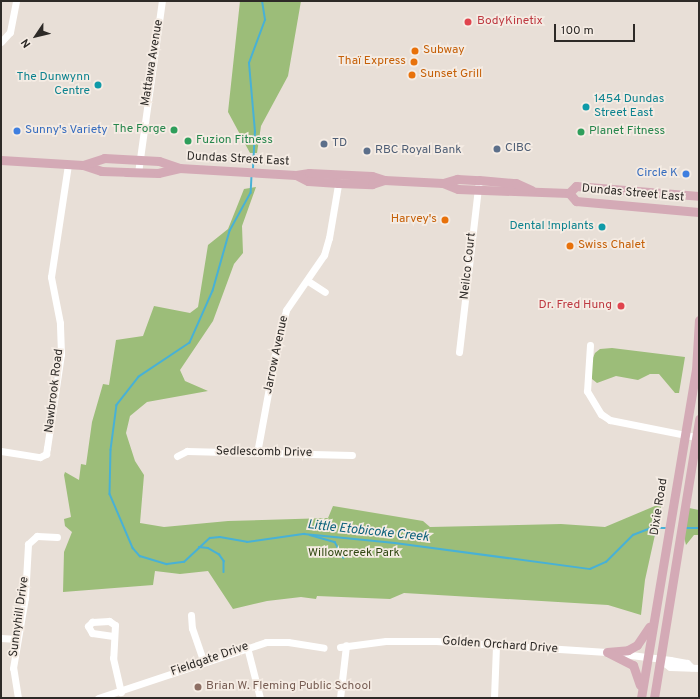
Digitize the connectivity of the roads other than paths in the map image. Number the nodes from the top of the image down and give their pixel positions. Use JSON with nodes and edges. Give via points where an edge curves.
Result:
{"nodes":[{"id":1,"x":16,"y":1,"type":"edge"},
{"id":2,"x":162,"y":1,"type":"edge"},
{"id":3,"x":1,"y":42,"type":"edge"},
{"id":4,"x":1,"y":160,"type":"edge"},
{"id":5,"x":139,"y":160,"type":"junction"},
{"id":6,"x":68,"y":164,"type":"junction"},
{"id":7,"x":83,"y":165,"type":"junction"},
{"id":8,"x":179,"y":168,"type":"junction"},
{"id":9,"x":138,"y":173,"type":"junction"},
{"id":10,"x":340,"y":174,"type":"junction"},
{"id":11,"x":296,"y":175,"type":"junction"},
{"id":12,"x":384,"y":180,"type":"junction"},
{"id":13,"x":479,"y":180,"type":"junction"},
{"id":14,"x":338,"y":183,"type":"junction"},
{"id":15,"x":443,"y":183,"type":"junction"},
{"id":16,"x":477,"y":190,"type":"junction"},
{"id":17,"x":532,"y":190,"type":"junction"},
{"id":18,"x":569,"y":193,"type":"junction"},
{"id":19,"x":699,"y":196,"type":"edge"},
{"id":20,"x":699,"y":212,"type":"edge"},
{"id":21,"x":308,"y":281,"type":"junction"},
{"id":22,"x":325,"y":292,"type":"dead end"},
{"id":23,"x":699,"y":320,"type":"edge"},
{"id":24,"x":590,"y":345,"type":"dead end"},
{"id":25,"x":459,"y":352,"type":"dead end"},
{"id":26,"x":699,"y":420,"type":"edge"},
{"id":27,"x":684,"y":434,"type":"junction"},
{"id":28,"x":696,"y":437,"type":"junction"},
{"id":29,"x":1,"y":451,"type":"edge"},
{"id":30,"x":257,"y":452,"type":"junction"},
{"id":31,"x":352,"y":455,"type":"dead end"},
{"id":32,"x":177,"y":456,"type":"dead end"},
{"id":33,"x":58,"y":537,"type":"dead end"},
{"id":34,"x":191,"y":615,"type":"dead end"},
{"id":35,"x":653,"y":622,"type":"junction"},
{"id":36,"x":113,"y":636,"type":"dead end"},
{"id":37,"x":1,"y":638,"type":"edge"},
{"id":38,"x":17,"y":640,"type":"junction"},
{"id":39,"x":246,"y":647,"type":"junction"},
{"id":40,"x":496,"y":647,"type":"junction"},
{"id":41,"x":324,"y":648,"type":"dead end"},
{"id":42,"x":607,"y":652,"type":"junction"},
{"id":43,"x":648,"y":658,"type":"junction"},
{"id":44,"x":660,"y":660,"type":"junction"},
{"id":45,"x":204,"y":662,"type":"junction"},
{"id":46,"x":695,"y":667,"type":"edge"},
{"id":47,"x":121,"y":692,"type":"junction"},
{"id":48,"x":642,"y":696,"type":"edge"},
{"id":49,"x":18,"y":698,"type":"edge"},
{"id":50,"x":98,"y":698,"type":"edge"},
{"id":51,"x":260,"y":698,"type":"edge"},
{"id":52,"x":340,"y":698,"type":"edge"},
{"id":53,"x":494,"y":698,"type":"edge"},
{"id":54,"x":654,"y":698,"type":"edge"}],
"edges":[{"from":1,"to":3,"type":"street","via":[[10,32]]},
{"from":2,"to":5,"type":"street","name":"Mattawa Avenue"},
{"from":4,"to":6,"type":"main road","name":"Dundas Street East"},
{"from":5,"to":7,"type":"main road","name":"Dundas Street East","via":[[104,158]]},
{"from":5,"to":8,"type":"main road","name":"Dundas Street East","via":[[159,161]]},
{"from":5,"to":9,"type":"street","name":"Mattawa Avenue"},
{"from":6,"to":7,"type":"main road","name":"Dundas Street East"},
{"from":6,"to":29,"type":"street","name":"Nawbrook Road","via":[[51,277],[60,322],[61,354],[46,454],[40,457]]},
{"from":7,"to":9,"type":"main road","name":"Dundas Street East","via":[[101,171]]},
{"from":8,"to":9,"type":"main road","name":"Dundas Street East","via":[[158,173]]},
{"from":8,"to":11,"type":"main road","name":"Dundas Street East"},
{"from":10,"to":11,"type":"main road","name":"Dundas Street East"},
{"from":10,"to":12,"type":"main road","name":"Dundas Street East","via":[[372,176]]},
{"from":10,"to":14,"type":"street","name":"Jarrow Avenue"},
{"from":11,"to":14,"type":"main road","name":"Dundas Street East","via":[[308,181]]},
{"from":12,"to":14,"type":"main road","name":"Dundas Street East","via":[[372,184]]},
{"from":12,"to":15,"type":"main road","name":"Dundas Street East"},
{"from":13,"to":15,"type":"main road","name":"Dundas Street East","via":[[457,179]]},
{"from":13,"to":16,"type":"street","name":"Neilco Court"},
{"from":13,"to":17,"type":"main road","name":"Dundas Street East","via":[[516,183]]},
{"from":14,"to":21,"type":"street","name":"Jarrow Avenue","via":[[328,244]]},
{"from":15,"to":16,"type":"main road","name":"Dundas Street East","via":[[458,189]]},
{"from":16,"to":17,"type":"main road","name":"Dundas Street East"},
{"from":16,"to":25,"type":"street","name":"Neilco Court"},
{"from":17,"to":18,"type":"main road","name":"Dundas Street East"},
{"from":18,"to":19,"type":"main road","name":"Dundas Street East","via":[[576,186]]},
{"from":18,"to":20,"type":"main road","name":"Dundas Street East","via":[[576,201]]},
{"from":21,"to":22,"type":"street"},
{"from":21,"to":30,"type":"street","name":"Jarrow Avenue","via":[[286,310],[277,344]]},
{"from":23,"to":27,"type":"main road","name":"Dixie Road","via":[[696,370]]},
{"from":24,"to":27,"type":"street","via":[[587,391],[601,414],[610,420]]},
{"from":26,"to":28,"type":"main road","name":"Dixie Road"},
{"from":27,"to":28,"type":"street"},
{"from":27,"to":35,"type":"main road","name":"Dixie Road"},
{"from":28,"to":44,"type":"main road","name":"Dixie Road"},
{"from":30,"to":31,"type":"street","name":"Sedlescomb Drive"},
{"from":30,"to":32,"type":"street","name":"Sedlescomb Drive","via":[[186,451]]},
{"from":33,"to":38,"type":"street","name":"Sunnyhill Drive","via":[[37,536],[29,542],[25,598]]},
{"from":34,"to":45,"type":"street","via":[[192,628]]},
{"from":35,"to":42,"type":"main road","via":[[637,645],[628,650]]},
{"from":35,"to":43,"type":"main road","name":"Dixie Road"},
{"from":36,"to":47,"type":"street","via":[[112,658]]},
{"from":37,"to":38,"type":"street"},
{"from":38,"to":49,"type":"street","name":"Sunnyhill Drive","via":[[13,673]]},
{"from":39,"to":41,"type":"street","name":"Fieldgate Drive","via":[[276,641]]},
{"from":39,"to":45,"type":"street","name":"Fieldgate Drive"},
{"from":39,"to":51,"type":"street"},
{"from":40,"to":42,"type":"street","name":"Golden Orchard Drive"},
{"from":40,"to":52,"type":"street","name":"Golden Orchard Drive","via":[[407,641],[343,646]]},
{"from":40,"to":53,"type":"street"},
{"from":42,"to":43,"type":"street","name":"Golden Orchard Drive"},
{"from":42,"to":48,"type":"main road","via":[[632,665],[639,675]]},
{"from":43,"to":44,"type":"street","name":"Golden Orchard Drive"},
{"from":43,"to":48,"type":"main road","name":"Dixie Road"},
{"from":44,"to":46,"type":"street","name":"Golden Orchard Drive","via":[[670,667]]},
{"from":44,"to":54,"type":"main road","name":"Dixie Road"},
{"from":45,"to":47,"type":"street","name":"Fieldgate Drive"},
{"from":47,"to":50,"type":"street","name":"Fieldgate Drive"}]}
